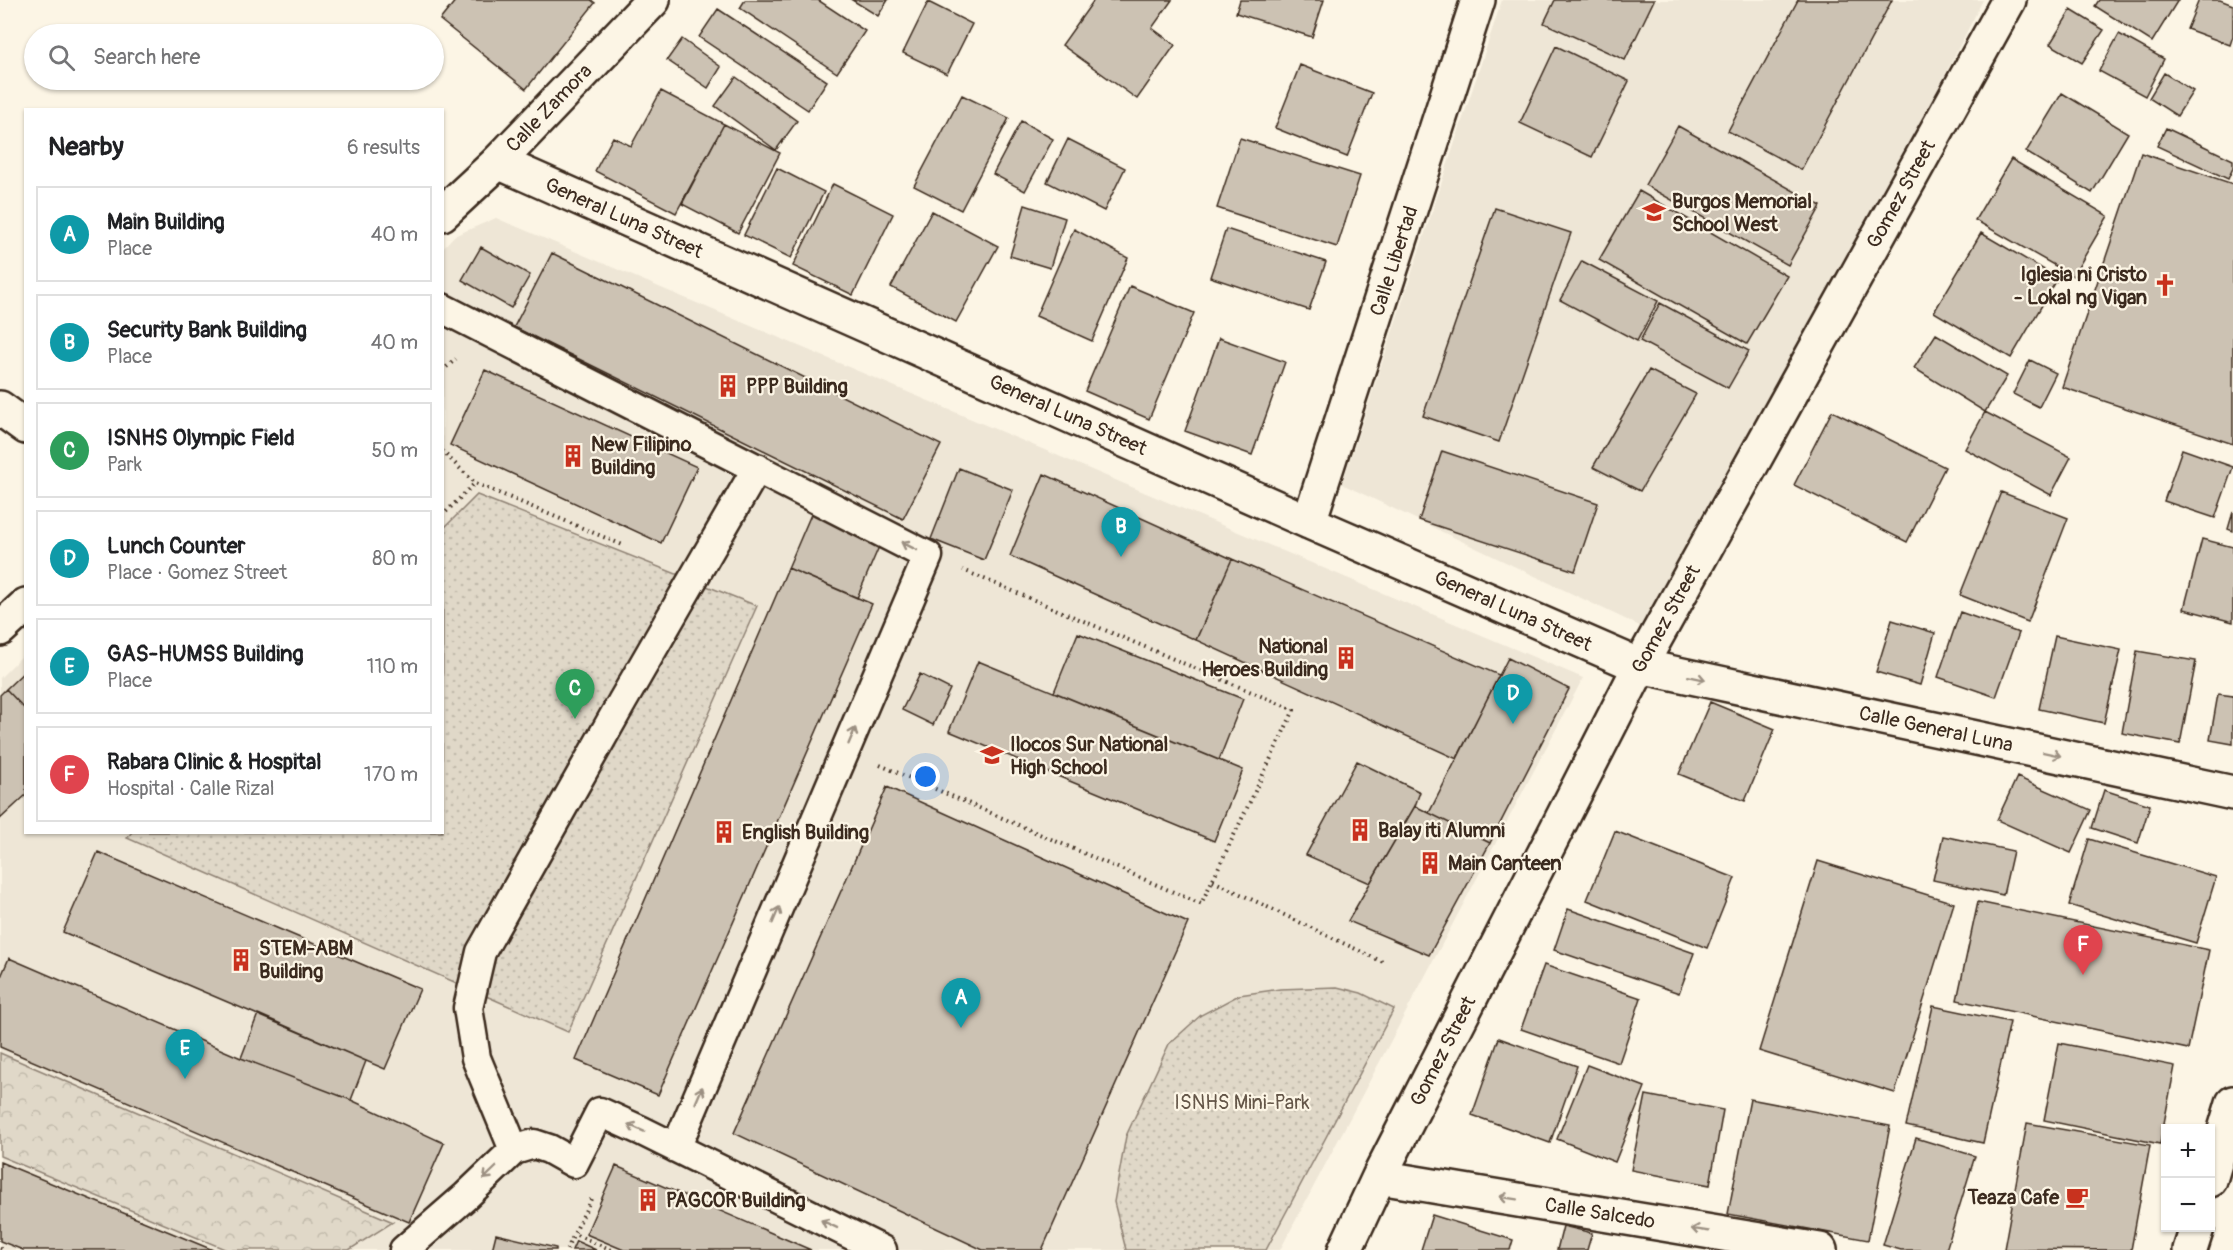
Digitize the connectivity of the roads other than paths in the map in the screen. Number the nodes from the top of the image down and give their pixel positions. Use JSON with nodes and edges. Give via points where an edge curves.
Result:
{"nodes":[{"id":1,"x":653,"y":0,"type":"edge"},
{"id":2,"x":1478,"y":0,"type":"edge"},
{"id":3,"x":2009,"y":0,"type":"edge"},
{"id":4,"x":498,"y":162,"type":"junction"},
{"id":5,"x":444,"y":212,"type":"edge"},
{"id":6,"x":444,"y":309,"type":"edge"},
{"id":7,"x":0,"y":408,"type":"edge"},
{"id":8,"x":24,"y":426,"type":"edge"},
{"id":9,"x":757,"y":468,"type":"junction"},
{"id":10,"x":1309,"y":522,"type":"junction"},
{"id":11,"x":24,"y":607,"type":"edge"},
{"id":12,"x":0,"y":629,"type":"edge"},
{"id":13,"x":1640,"y":666,"type":"junction"},
{"id":14,"x":2233,"y":793,"type":"edge"},
{"id":15,"x":2233,"y":1103,"type":"edge"},
{"id":16,"x":676,"y":1148,"type":"junction"},
{"id":17,"x":514,"y":1150,"type":"junction"},
{"id":18,"x":1379,"y":1176,"type":"junction"},
{"id":19,"x":2212,"y":1178,"type":"edge"},
{"id":20,"x":2195,"y":1232,"type":"edge"},
{"id":21,"x":404,"y":1250,"type":"edge"},
{"id":22,"x":882,"y":1250,"type":"edge"},
{"id":23,"x":1345,"y":1250,"type":"edge"},
{"id":24,"x":1820,"y":1250,"type":"edge"},
{"id":25,"x":2190,"y":1250,"type":"edge"}],
"edges":[{"from":1,"to":4,"type":"street","name":"Calle Zamora"},
{"from":2,"to":10,"type":"street","name":"Calle Libertad"},
{"from":3,"to":13,"type":"street","name":"Gomez Street"},
{"from":4,"to":5,"type":"street","name":"Calle Zamora"},
{"from":4,"to":10,"type":"street","name":"General Luna Street"},
{"from":6,"to":9,"type":"lane"},
{"from":7,"to":8,"type":"street"},
{"from":16,"to":9,"type":"lane","one_way":true,"via":[[928,556]]},
{"from":9,"to":17,"type":"lane","via":[[481,952],[468,1008],[476,1058]]},
{"from":10,"to":13,"type":"street","name":"General Luna Street"},
{"from":11,"to":12,"type":"street"},
{"from":13,"to":14,"type":"street","name":"Calle General Luna","one_way":true},
{"from":13,"to":18,"type":"street","name":"Gomez Street"},
{"from":15,"to":19,"type":"street"},
{"from":16,"to":17,"type":"lane","one_way":true,"via":[[600,1112],[574,1163],[534,1144]]},
{"from":22,"to":16,"type":"lane","one_way":true},
{"from":17,"to":21,"type":"lane","one_way":true},
{"from":18,"to":23,"type":"street","name":"Gomez Street"},
{"from":24,"to":18,"type":"street","name":"Calle Salcedo","one_way":true},
{"from":20,"to":25,"type":"street"}]}
